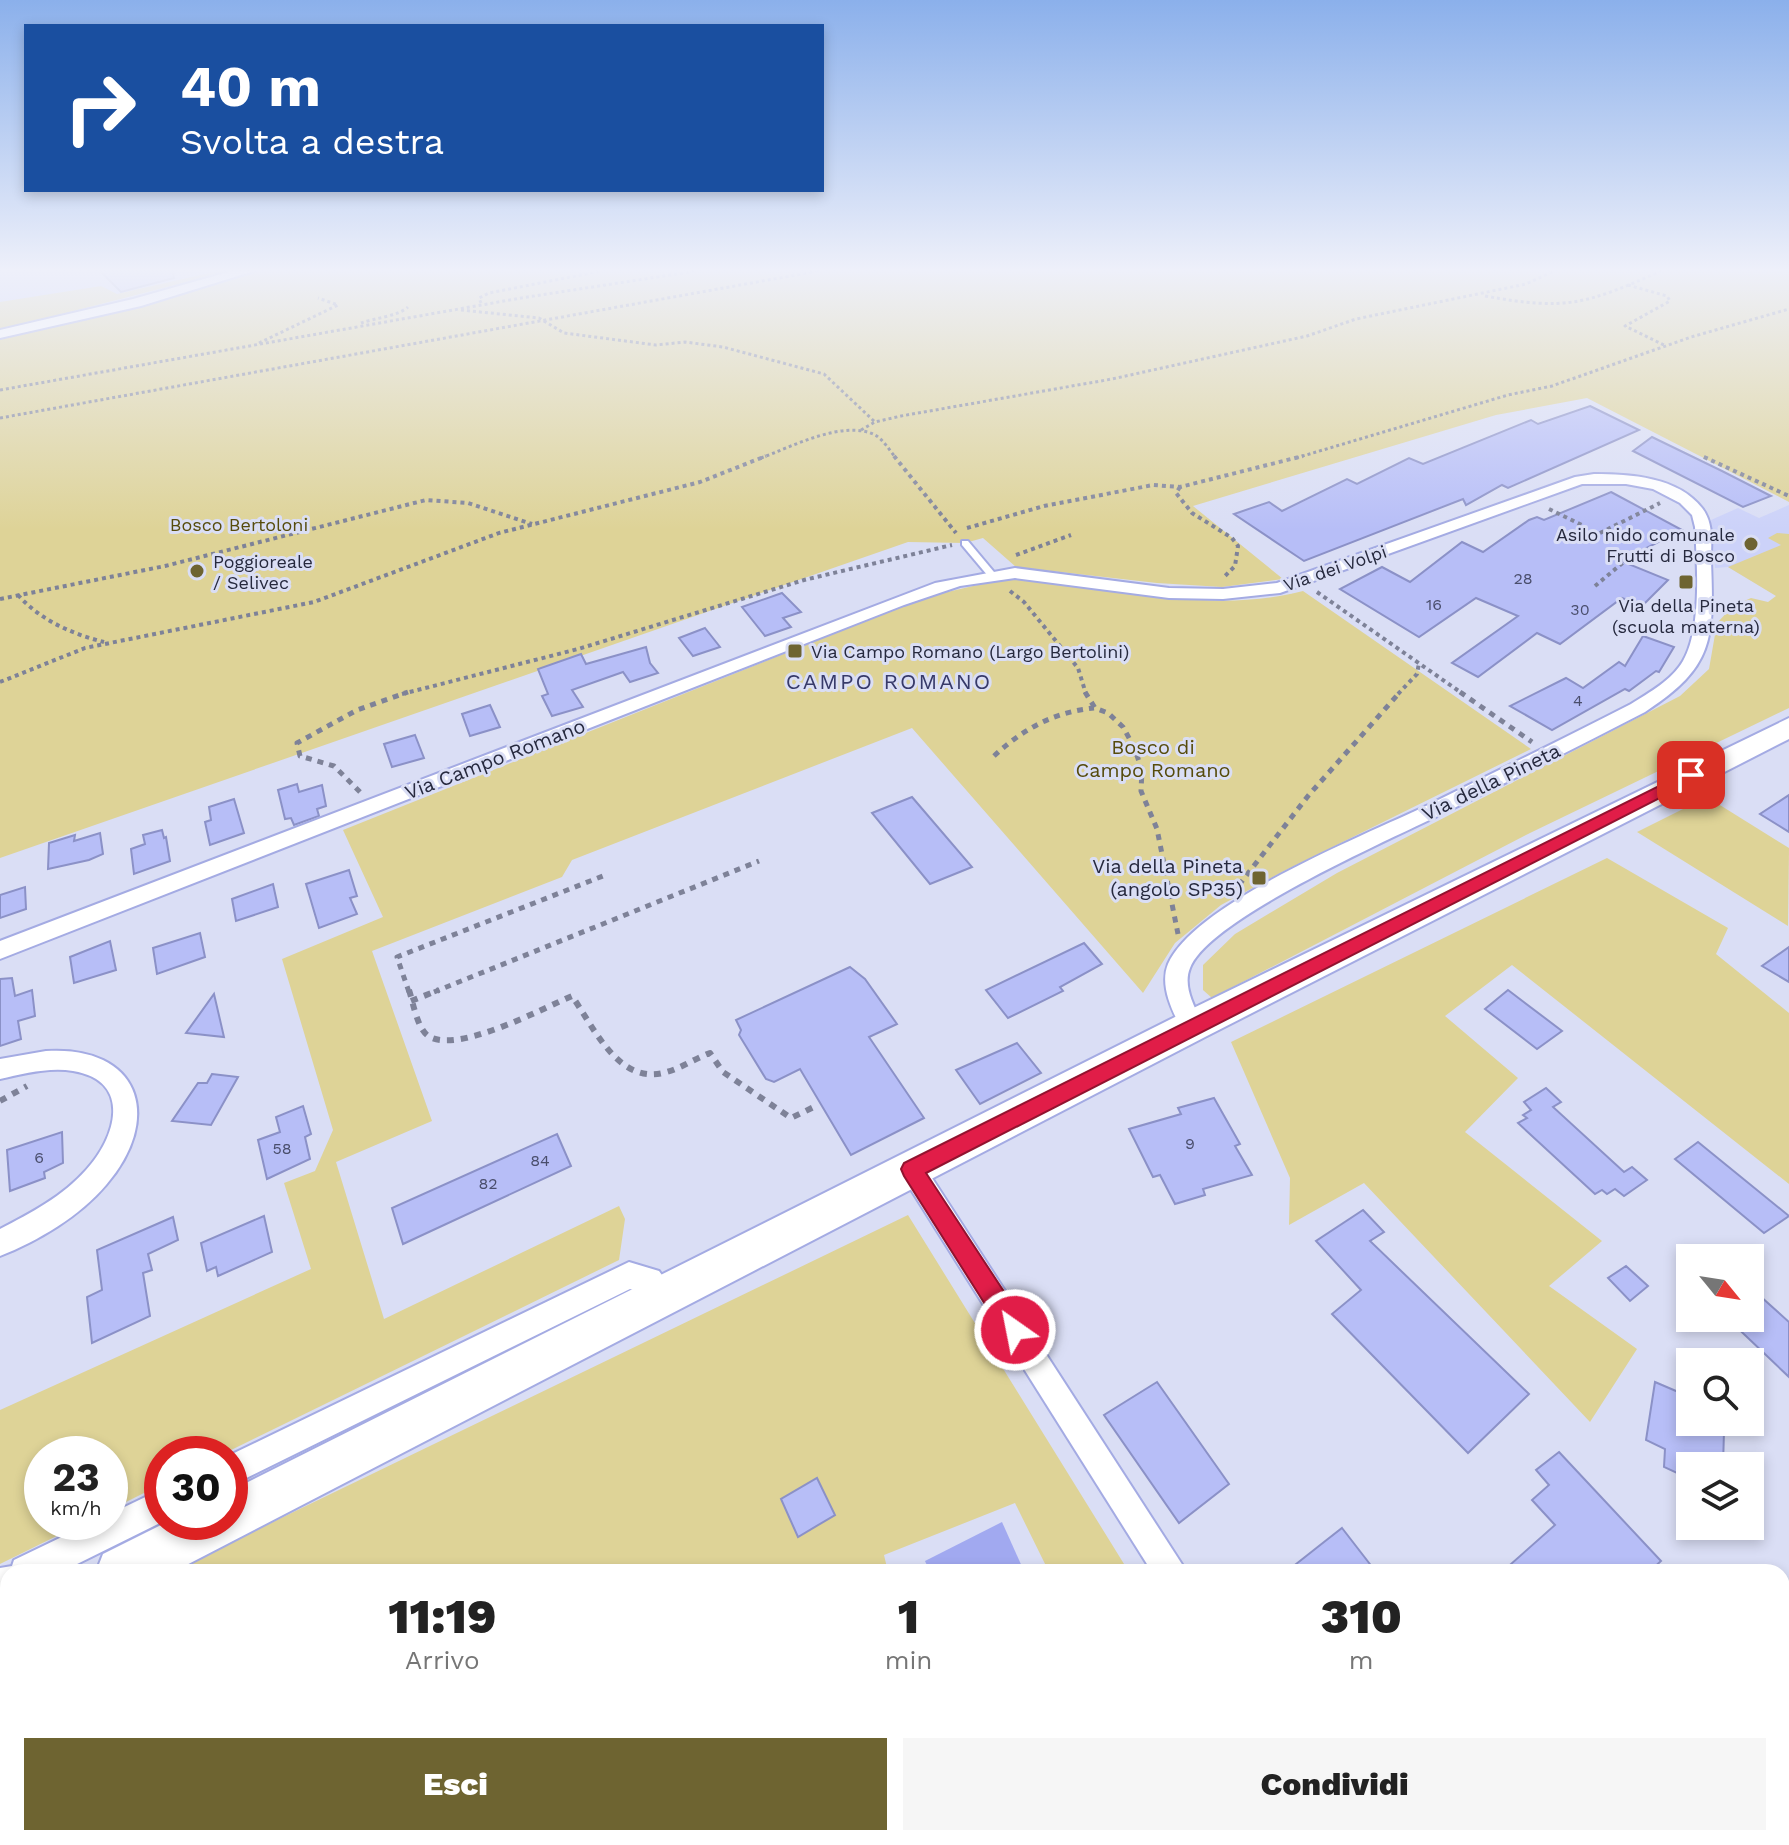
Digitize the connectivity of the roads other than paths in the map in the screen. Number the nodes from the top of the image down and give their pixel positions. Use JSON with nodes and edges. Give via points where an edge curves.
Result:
{"nodes":[{"id":1,"x":1671,"y":493,"type":"joint"},
{"id":2,"x":965,"y":543,"type":"road end"},
{"id":3,"x":989,"y":571,"type":"junction"},
{"id":4,"x":1789,"y":727,"type":"edge"},
{"id":5,"x":0,"y":950,"type":"edge"},
{"id":6,"x":1192,"y":1026,"type":"junction"},
{"id":7,"x":0,"y":1069,"type":"edge"},
{"id":8,"x":912,"y":1169,"type":"junction"},
{"id":9,"x":0,"y":1243,"type":"edge"},
{"id":10,"x":663,"y":1296,"type":"junction"},
{"id":11,"x":248,"y":1462,"type":"edge"},
{"id":12,"x":248,"y":1508,"type":"edge"},
{"id":13,"x":144,"y":1514,"type":"edge"},
{"id":14,"x":184,"y":1540,"type":"edge"},
{"id":15,"x":42,"y":1564,"type":"edge"},
{"id":16,"x":137,"y":1564,"type":"edge"},
{"id":17,"x":1166,"y":1564,"type":"edge"}],
"edges":[{"from":1,"to":3,"type":"street","name":"Via dei Volpi","via":[[1630,480],[1580,480],[1299,583],[1251,592],[1193,594]]},
{"from":1,"to":6,"type":"street","name":"Via della Pineta","via":[[1695,509],[1703,527],[1705,622],[1698,652],[1683,675],[1660,696],[1240,910],[1191,947],[1180,963],[1175,981]]},
{"from":2,"to":3,"type":"lane"},
{"from":3,"to":5,"type":"street","name":"Via Campo Romano"},
{"from":4,"to":6,"type":"main road"},
{"from":6,"to":8,"type":"main road"},
{"from":7,"to":9,"type":"street","via":[[50,1060],[95,1066],[117,1081],[128,1106],[121,1140],[98,1176],[58,1210]]},
{"from":8,"to":10,"type":"main road"},
{"from":8,"to":17,"type":"street"},
{"from":10,"to":11,"type":"street","via":[[649,1280],[629,1275]]},
{"from":10,"to":12,"type":"main road"},
{"from":13,"to":15,"type":"street"},
{"from":14,"to":16,"type":"main road"}]}
